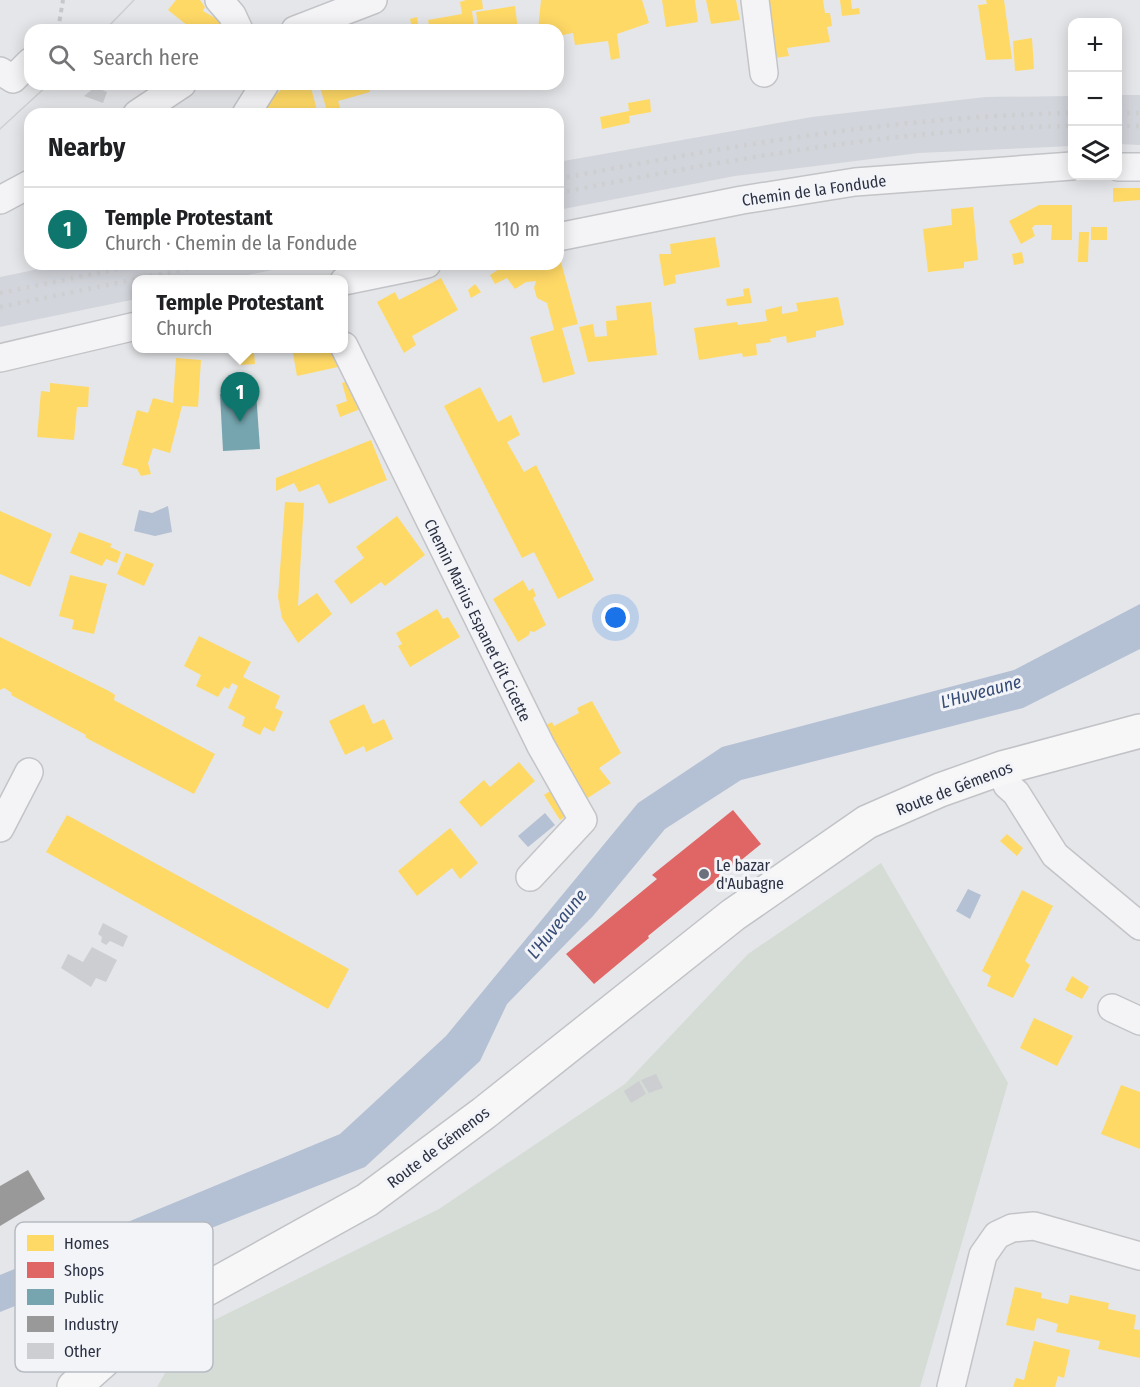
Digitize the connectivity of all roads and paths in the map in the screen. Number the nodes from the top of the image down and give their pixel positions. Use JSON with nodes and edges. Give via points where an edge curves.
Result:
{"nodes":[{"id":1,"x":63,"y":0,"type":"edge"},
{"id":2,"x":219,"y":0,"type":"edge"},
{"id":3,"x":373,"y":0,"type":"edge"},
{"id":4,"x":755,"y":0,"type":"edge"},
{"id":5,"x":59,"y":24,"type":"edge"},
{"id":6,"x":236,"y":24,"type":"edge"},
{"id":7,"x":319,"y":24,"type":"edge"},
{"id":8,"x":24,"y":68,"type":"edge"},
{"id":9,"x":0,"y":71,"type":"edge"},
{"id":10,"x":764,"y":73,"type":"dead end"},
{"id":11,"x":173,"y":90,"type":"edge"},
{"id":12,"x":262,"y":90,"type":"edge"},
{"id":13,"x":146,"y":108,"type":"edge"},
{"id":14,"x":250,"y":108,"type":"edge"},
{"id":15,"x":1068,"y":166,"type":"edge"},
{"id":16,"x":1122,"y":167,"type":"edge"},
{"id":17,"x":1140,"y":168,"type":"edge"},
{"id":18,"x":24,"y":187,"type":"edge"},
{"id":19,"x":0,"y":200,"type":"edge"},
{"id":20,"x":564,"y":236,"type":"edge"},
{"id":21,"x":398,"y":270,"type":"edge"},
{"id":22,"x":348,"y":280,"type":"edge"},
{"id":23,"x":132,"y":327,"type":"edge"},
{"id":24,"x":347,"y":353,"type":"edge"},
{"id":25,"x":0,"y":358,"type":"edge"},
{"id":26,"x":1140,"y":731,"type":"edge"},
{"id":27,"x":1140,"y":749,"type":"edge"},
{"id":28,"x":29,"y":772,"type":"dead end"},
{"id":29,"x":1005,"y":776,"type":"junction"},
{"id":30,"x":0,"y":828,"type":"edge"},
{"id":31,"x":530,"y":877,"type":"dead end"},
{"id":32,"x":1140,"y":926,"type":"edge"},
{"id":33,"x":1112,"y":1008,"type":"dead end"},
{"id":34,"x":1140,"y":1021,"type":"edge"},
{"id":35,"x":1140,"y":1256,"type":"edge"},
{"id":36,"x":213,"y":1285,"type":"edge"},
{"id":37,"x":91,"y":1372,"type":"edge"},
{"id":38,"x":74,"y":1387,"type":"edge"},
{"id":39,"x":951,"y":1387,"type":"edge"}],
"edges":[{"from":1,"to":5,"type":"path"},
{"from":2,"to":6,"type":"street"},
{"from":3,"to":7,"type":"street"},
{"from":4,"to":10,"type":"street"},
{"from":8,"to":9,"type":"street","via":[[13,79]]},
{"from":11,"to":13,"type":"street"},
{"from":12,"to":14,"type":"street"},
{"from":15,"to":20,"type":"street","name":"Chemin de la Fondude","via":[[855,182]]},
{"from":16,"to":17,"type":"street"},
{"from":18,"to":19,"type":"street"},
{"from":21,"to":22,"type":"street"},
{"from":23,"to":25,"type":"street"},
{"from":24,"to":31,"type":"street","name":"Chemin Marius Espanet dit Cicette","via":[[541,746],[583,820]]},
{"from":26,"to":29,"type":"main road","name":"Route de Gémenos"},
{"from":27,"to":29,"type":"main road","name":"Route de Gémenos"},
{"from":28,"to":30,"type":"street"},
{"from":29,"to":32,"type":"street","via":[[1055,855]]},
{"from":29,"to":36,"type":"main road","name":"Route de Gémenos","via":[[784,878],[367,1200]]},
{"from":33,"to":34,"type":"street"},
{"from":35,"to":39,"type":"street","via":[[1034,1226],[1012,1228],[997,1235],[983,1255]]},
{"from":37,"to":38,"type":"main road","name":"Route de Gémenos"}]}
